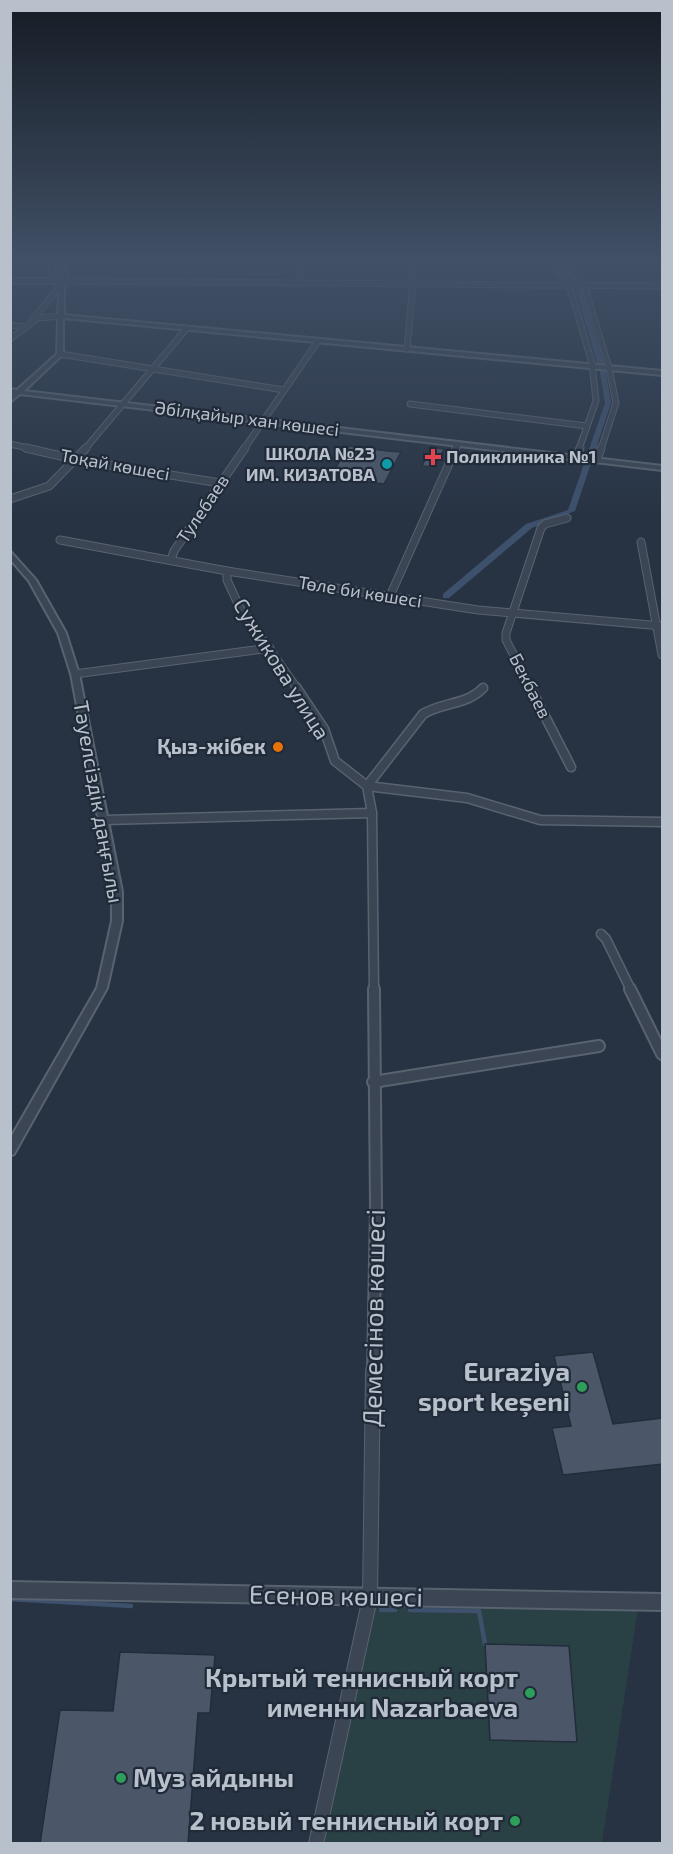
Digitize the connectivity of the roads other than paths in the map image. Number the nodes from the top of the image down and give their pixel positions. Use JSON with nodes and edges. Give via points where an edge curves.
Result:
{"nodes":[{"id":1,"x":60,"y":347,"type":"edge"},
{"id":2,"x":172,"y":347,"type":"edge"},
{"id":3,"x":314,"y":347,"type":"edge"},
{"id":4,"x":379,"y":347,"type":"edge"},
{"id":5,"x":586,"y":347,"type":"edge"},
{"id":6,"x":603,"y":347,"type":"edge"},
{"id":7,"x":407,"y":349,"type":"joint"},
{"id":8,"x":60,"y":354,"type":"junction"},
{"id":9,"x":592,"y":366,"type":"junction"},
{"id":10,"x":609,"y":368,"type":"junction"},
{"id":11,"x":154,"y":369,"type":"junction"},
{"id":12,"x":663,"y":372,"type":"edge"},
{"id":13,"x":284,"y":390,"type":"junction"},
{"id":14,"x":10,"y":391,"type":"edge"},
{"id":15,"x":19,"y":392,"type":"junction"},
{"id":16,"x":10,"y":400,"type":"edge"},
{"id":17,"x":410,"y":404,"type":"dead end"},
{"id":18,"x":125,"y":405,"type":"junction"},
{"id":19,"x":263,"y":421,"type":"junction"},
{"id":20,"x":587,"y":426,"type":"junction"},
{"id":21,"x":10,"y":444,"type":"edge"},
{"id":22,"x":458,"y":444,"type":"junction"},
{"id":23,"x":576,"y":458,"type":"junction"},
{"id":24,"x":78,"y":460,"type":"junction"},
{"id":25,"x":597,"y":460,"type":"junction"},
{"id":26,"x":663,"y":468,"type":"edge"},
{"id":27,"x":220,"y":483,"type":"junction"},
{"id":28,"x":10,"y":499,"type":"edge"},
{"id":29,"x":567,"y":518,"type":"dead end"},
{"id":30,"x":60,"y":540,"type":"dead end"},
{"id":31,"x":641,"y":542,"type":"dead end"},
{"id":32,"x":10,"y":553,"type":"edge"},
{"id":33,"x":171,"y":560,"type":"junction"},
{"id":34,"x":227,"y":571,"type":"junction"},
{"id":35,"x":390,"y":596,"type":"junction"},
{"id":36,"x":513,"y":612,"type":"junction"},
{"id":37,"x":660,"y":626,"type":"edge"},
{"id":38,"x":270,"y":648,"type":"junction"},
{"id":39,"x":663,"y":655,"type":"edge"},
{"id":40,"x":75,"y":674,"type":"junction"},
{"id":41,"x":483,"y":688,"type":"dead end"},
{"id":42,"x":571,"y":767,"type":"dead end"},
{"id":43,"x":367,"y":786,"type":"junction"},
{"id":44,"x":372,"y":813,"type":"junction"},
{"id":45,"x":105,"y":820,"type":"junction"},
{"id":46,"x":663,"y":822,"type":"edge"},
{"id":47,"x":601,"y":934,"type":"dead end"},
{"id":48,"x":599,"y":1046,"type":"dead end"},
{"id":49,"x":663,"y":1054,"type":"edge"},
{"id":50,"x":373,"y":1082,"type":"junction"},
{"id":51,"x":10,"y":1151,"type":"edge"},
{"id":52,"x":10,"y":1590,"type":"edge"},
{"id":53,"x":370,"y":1598,"type":"junction"},
{"id":54,"x":663,"y":1602,"type":"edge"},
{"id":55,"x":316,"y":1844,"type":"edge"}],
"edges":[{"from":1,"to":8,"type":"street"},
{"from":2,"to":11,"type":"street"},
{"from":3,"to":13,"type":"street","name":"Тулебаев"},
{"from":4,"to":7,"type":"street"},
{"from":5,"to":9,"type":"street"},
{"from":6,"to":10,"type":"street"},
{"from":7,"to":9,"type":"street"},
{"from":8,"to":11,"type":"street"},
{"from":8,"to":15,"type":"street"},
{"from":9,"to":10,"type":"street"},
{"from":9,"to":20,"type":"street","via":[[596,401]]},
{"from":10,"to":12,"type":"street"},
{"from":10,"to":25,"type":"street","via":[[616,403]]},
{"from":11,"to":13,"type":"street"},
{"from":11,"to":18,"type":"street"},
{"from":13,"to":19,"type":"street","name":"Тулебаев"},
{"from":14,"to":15,"type":"street","name":"Әбілқайыр хан көшесі"},
{"from":15,"to":16,"type":"street"},
{"from":15,"to":18,"type":"street","name":"Әбілқайыр хан көшесі"},
{"from":17,"to":20,"type":"street"},
{"from":18,"to":19,"type":"street","name":"Әбілқайыр хан көшесі"},
{"from":18,"to":24,"type":"street"},
{"from":19,"to":22,"type":"street","name":"Әбілқайыр хан көшесі"},
{"from":19,"to":27,"type":"street","name":"Тулебаев"},
{"from":20,"to":23,"type":"street"},
{"from":21,"to":24,"type":"street","name":"Тоқай көшесі"},
{"from":22,"to":23,"type":"street","name":"Әбілқайыр хан көшесі"},
{"from":22,"to":35,"type":"street"},
{"from":23,"to":25,"type":"street","name":"Әбілқайыр хан көшесі"},
{"from":24,"to":27,"type":"street","name":"Тоқай көшесі"},
{"from":24,"to":28,"type":"street","via":[[50,486]]},
{"from":25,"to":26,"type":"street","name":"Әбілқайыр хан көшесі"},
{"from":27,"to":33,"type":"street","name":"Тулебаев"},
{"from":29,"to":36,"type":"street","name":"Бекбаев","via":[[540,528]]},
{"from":30,"to":33,"type":"street","name":"Төле би көшесі"},
{"from":31,"to":37,"type":"street"},
{"from":32,"to":40,"type":"street","name":"Тәуелсіздік даңғылы","via":[[32,580],[62,633]]},
{"from":33,"to":34,"type":"street","name":"Төле би көшесі"},
{"from":34,"to":35,"type":"street","name":"Төле би көшесі"},
{"from":34,"to":38,"type":"street","name":"Сужикова улица","via":[[240,608]]},
{"from":35,"to":36,"type":"street","name":"Төле би көшесі"},
{"from":36,"to":37,"type":"street","name":"Төле би көшесі"},
{"from":36,"to":42,"type":"street","name":"Бекбаев","via":[[506,640]]},
{"from":37,"to":39,"type":"street"},
{"from":38,"to":40,"type":"street"},
{"from":38,"to":43,"type":"street","name":"Сужикова улица","via":[[324,729],[335,761]]},
{"from":40,"to":45,"type":"street","name":"Тәуелсіздік даңғылы"},
{"from":41,"to":43,"type":"street","via":[[474,698],[423,714]]},
{"from":43,"to":44,"type":"street","name":"Демесінов көшесі"},
{"from":43,"to":46,"type":"street","via":[[467,798],[540,820]]},
{"from":44,"to":45,"type":"street"},
{"from":44,"to":50,"type":"street","name":"Демесінов көшесі"},
{"from":45,"to":51,"type":"street","name":"Тәуелсіздік даңғылы","via":[[117,921],[102,988]]},
{"from":47,"to":49,"type":"street"},
{"from":48,"to":50,"type":"street"},
{"from":50,"to":53,"type":"street","name":"Демесінов көшесі","via":[[376,1206]]},
{"from":52,"to":53,"type":"street","name":"Есенов көшесі"},
{"from":53,"to":54,"type":"street","name":"Есенов көшесі"},
{"from":53,"to":55,"type":"street","name":"Демесінов көшесі"}]}
